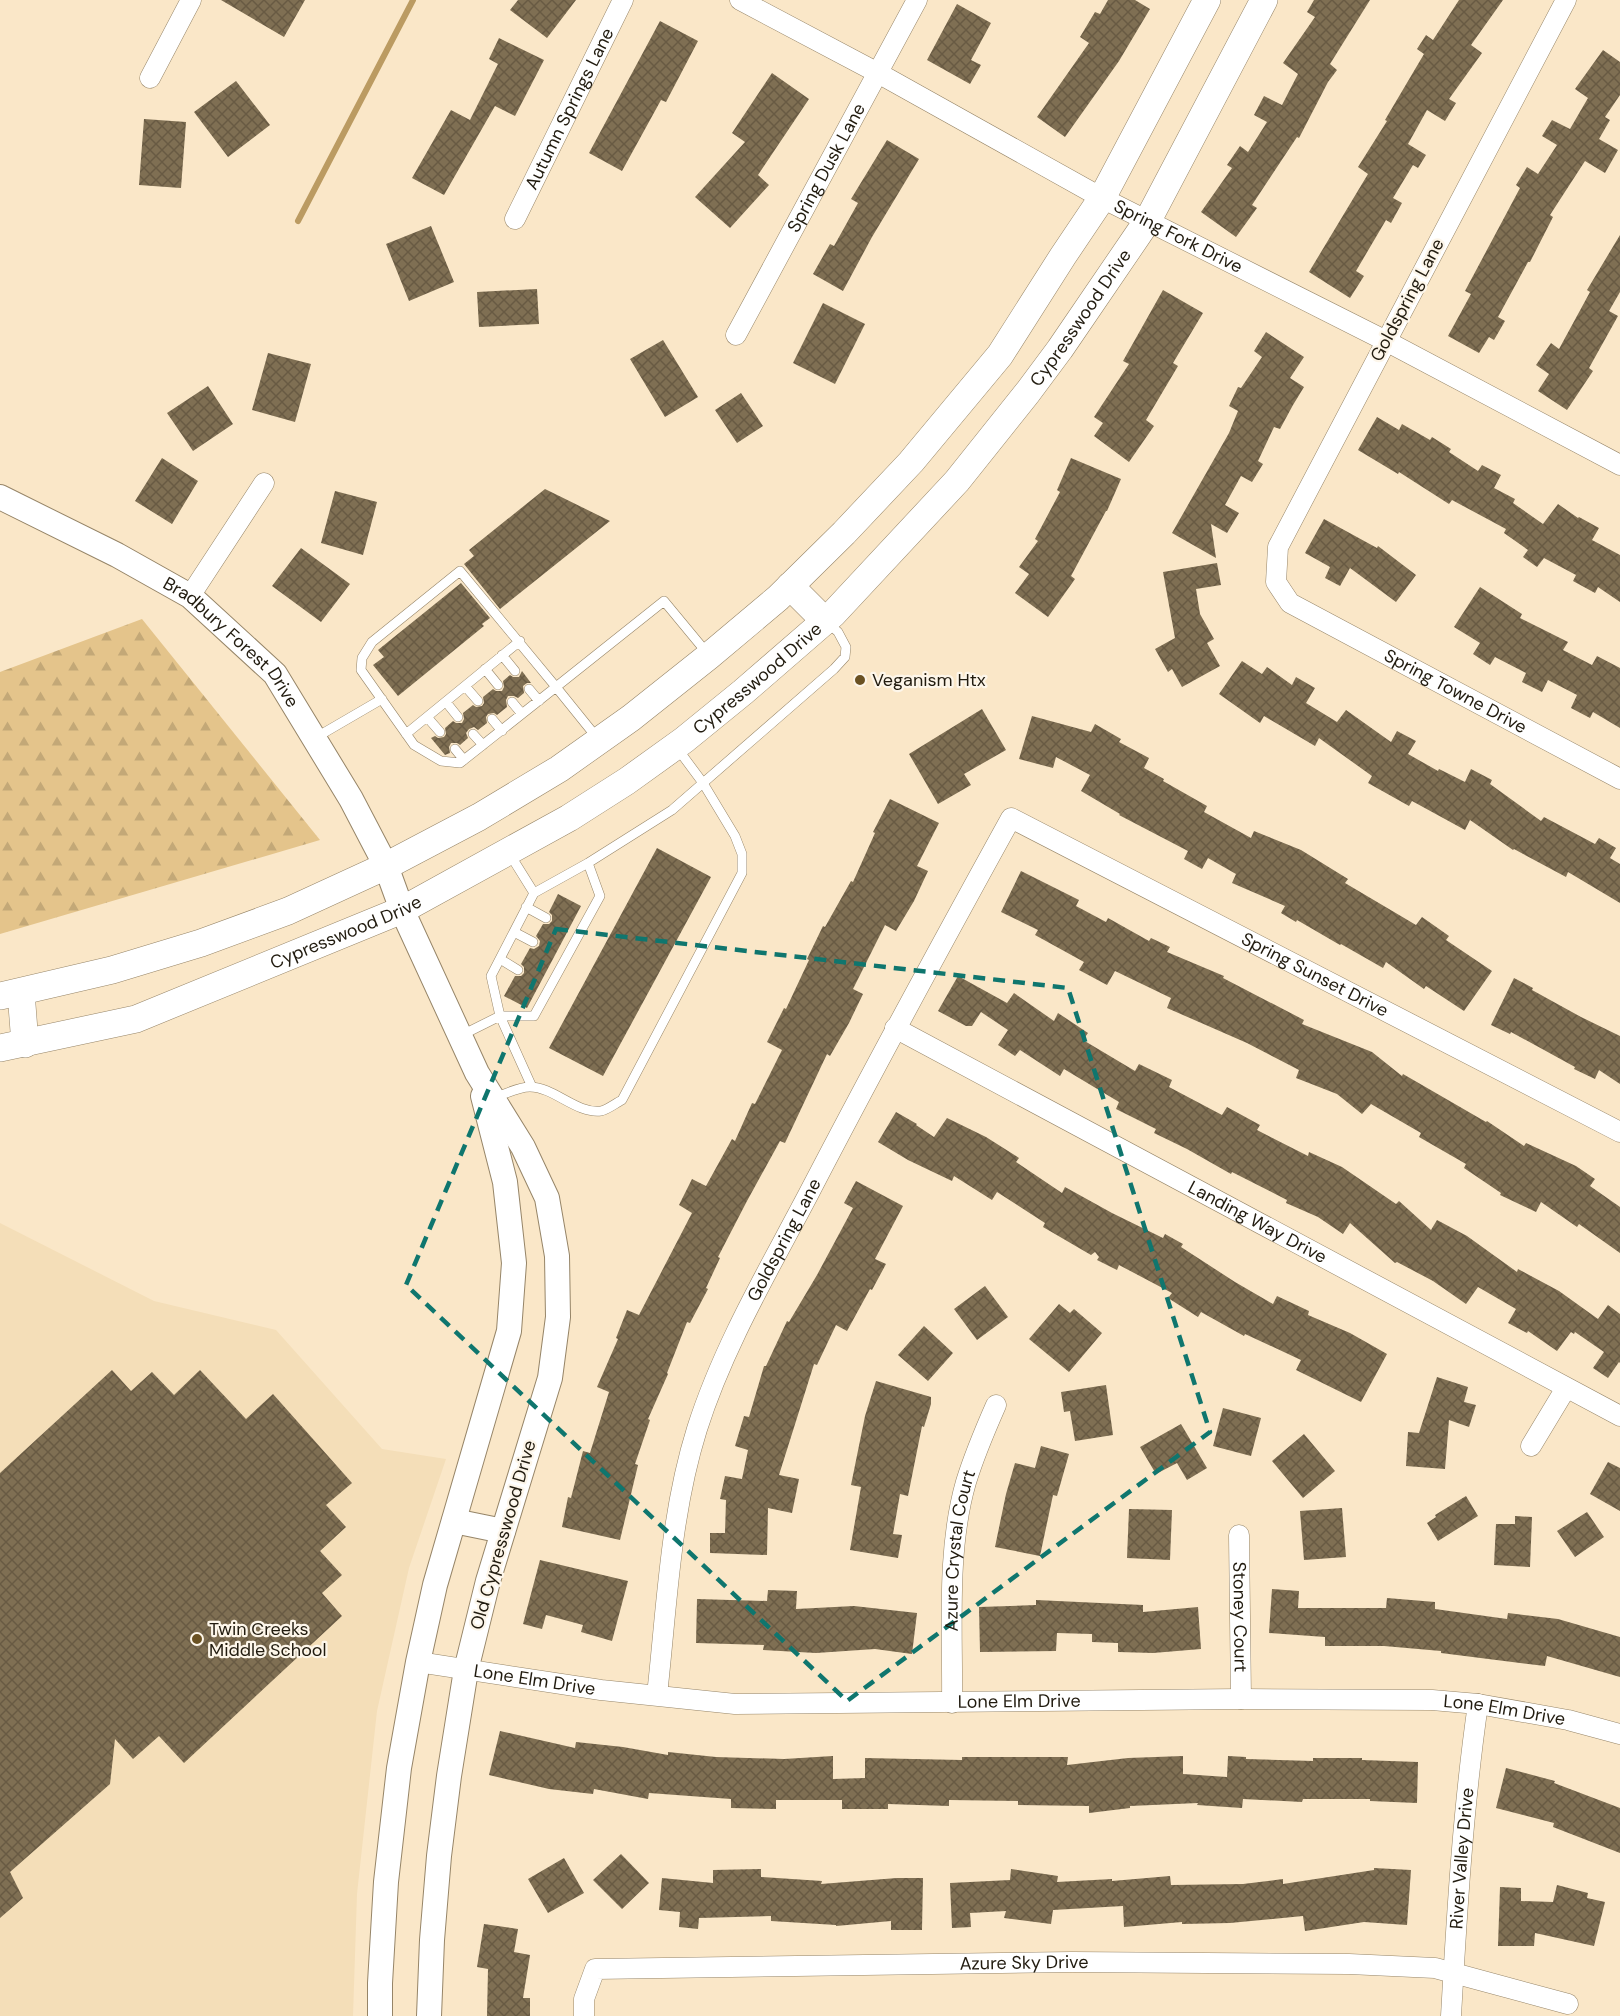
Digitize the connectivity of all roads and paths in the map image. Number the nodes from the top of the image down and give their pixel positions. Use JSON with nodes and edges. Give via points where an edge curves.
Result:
{"nodes":[{"id":1,"x":191,"y":0,"type":"edge"},
{"id":2,"x":624,"y":0,"type":"edge"},
{"id":3,"x":740,"y":0,"type":"edge"},
{"id":4,"x":917,"y":0,"type":"edge"},
{"id":5,"x":1207,"y":0,"type":"edge"},
{"id":6,"x":1264,"y":0,"type":"edge"},
{"id":7,"x":1566,"y":0,"type":"edge"},
{"id":8,"x":878,"y":73,"type":"junction"},
{"id":9,"x":150,"y":78,"type":"dead end"},
{"id":10,"x":1102,"y":198,"type":"junction"},
{"id":11,"x":515,"y":219,"type":"dead end"},
{"id":12,"x":1148,"y":220,"type":"junction"},
{"id":13,"x":736,"y":335,"type":"dead end"},
{"id":14,"x":1386,"y":340,"type":"junction"},
{"id":15,"x":1618,"y":458,"type":"edge"},
{"id":16,"x":264,"y":483,"type":"dead end"},
{"id":17,"x":0,"y":497,"type":"edge"},
{"id":18,"x":790,"y":586,"type":"junction"},
{"id":19,"x":190,"y":596,"type":"junction"},
{"id":20,"x":1290,"y":603,"type":"joint"},
{"id":21,"x":825,"y":621,"type":"junction"},
{"id":22,"x":520,"y":641,"type":"junction"},
{"id":23,"x":502,"y":656,"type":"junction"},
{"id":24,"x":709,"y":656,"type":"junction"},
{"id":25,"x":485,"y":669,"type":"junction"},
{"id":26,"x":515,"y":671,"type":"dead end"},
{"id":27,"x":498,"y":685,"type":"dead end"},
{"id":28,"x":465,"y":686,"type":"junction"},
{"id":29,"x":556,"y":687,"type":"junction"},
{"id":30,"x":529,"y":689,"type":"dead end"},
{"id":31,"x":382,"y":699,"type":"junction"},
{"id":32,"x":478,"y":701,"type":"dead end"},
{"id":33,"x":539,"y":701,"type":"junction"},
{"id":34,"x":446,"y":702,"type":"junction"},
{"id":35,"x":512,"y":702,"type":"dead end"},
{"id":36,"x":522,"y":714,"type":"junction"},
{"id":37,"x":427,"y":717,"type":"junction"},
{"id":38,"x":458,"y":717,"type":"dead end"},
{"id":39,"x":492,"y":719,"type":"dead end"},
{"id":40,"x":502,"y":730,"type":"junction"},
{"id":41,"x":440,"y":732,"type":"dead end"},
{"id":42,"x":406,"y":734,"type":"junction"},
{"id":43,"x":473,"y":734,"type":"dead end"},
{"id":44,"x":315,"y":738,"type":"junction"},
{"id":45,"x":599,"y":741,"type":"junction"},
{"id":46,"x":483,"y":746,"type":"junction"},
{"id":47,"x":675,"y":746,"type":"junction"},
{"id":48,"x":455,"y":749,"type":"dead end"},
{"id":49,"x":465,"y":760,"type":"junction"},
{"id":50,"x":1620,"y":779,"type":"edge"},
{"id":51,"x":703,"y":783,"type":"junction"},
{"id":52,"x":1011,"y":818,"type":"joint"},
{"id":53,"x":509,"y":852,"type":"junction"},
{"id":54,"x":588,"y":863,"type":"junction"},
{"id":55,"x":386,"y":866,"type":"junction"},
{"id":56,"x":534,"y":893,"type":"junction"},
{"id":57,"x":526,"y":907,"type":"junction"},
{"id":58,"x":402,"y":910,"type":"junction"},
{"id":59,"x":546,"y":918,"type":"dead end"},
{"id":60,"x":568,"y":930,"type":"dead end"},
{"id":61,"x":514,"y":932,"type":"junction"},
{"id":62,"x":578,"y":936,"type":"junction"},
{"id":63,"x":533,"y":942,"type":"dead end"},
{"id":64,"x":555,"y":954,"type":"dead end"},
{"id":65,"x":500,"y":959,"type":"junction"},
{"id":66,"x":564,"y":960,"type":"junction"},
{"id":67,"x":518,"y":970,"type":"dead end"},
{"id":68,"x":540,"y":982,"type":"dead end"},
{"id":69,"x":549,"y":987,"type":"junction"},
{"id":70,"x":11,"y":994,"type":"edge"},
{"id":71,"x":500,"y":1016,"type":"junction"},
{"id":72,"x":895,"y":1028,"type":"junction"},
{"id":73,"x":460,"y":1036,"type":"junction"},
{"id":74,"x":13,"y":1046,"type":"edge"},
{"id":75,"x":477,"y":1074,"type":"junction"},
{"id":76,"x":532,"y":1087,"type":"junction"},
{"id":77,"x":493,"y":1099,"type":"junction"},
{"id":78,"x":1620,"y":1132,"type":"edge"},
{"id":79,"x":1566,"y":1388,"type":"junction"},
{"id":80,"x":996,"y":1405,"type":"dead end"},
{"id":81,"x":1620,"y":1416,"type":"edge"},
{"id":82,"x":1531,"y":1446,"type":"dead end"},
{"id":83,"x":454,"y":1521,"type":"junction"},
{"id":84,"x":503,"y":1531,"type":"junction"},
{"id":85,"x":1239,"y":1535,"type":"dead end"},
{"id":86,"x":418,"y":1662,"type":"junction"},
{"id":87,"x":465,"y":1670,"type":"junction"},
{"id":88,"x":657,"y":1695,"type":"junction"},
{"id":89,"x":1241,"y":1699,"type":"junction"},
{"id":90,"x":952,"y":1703,"type":"junction"},
{"id":91,"x":1478,"y":1704,"type":"junction"},
{"id":92,"x":1620,"y":1734,"type":"edge"},
{"id":93,"x":1454,"y":1973,"type":"junction"},
{"id":94,"x":1568,"y":2004,"type":"dead end"},
{"id":95,"x":380,"y":2016,"type":"edge"},
{"id":96,"x":429,"y":2016,"type":"edge"},
{"id":97,"x":584,"y":2016,"type":"edge"},
{"id":98,"x":1451,"y":2016,"type":"edge"}],
"edges":[{"from":1,"to":9,"type":"street"},
{"from":2,"to":11,"type":"street","name":"Autumn Springs Lane"},
{"from":3,"to":8,"type":"street","name":"Spring Fork Drive"},
{"from":4,"to":8,"type":"street","name":"Spring Dusk Lane"},
{"from":5,"to":10,"type":"main road"},
{"from":6,"to":12,"type":"main road","name":"Cypresswood Drive"},
{"from":7,"to":14,"type":"street","name":"Goldspring Lane"},
{"from":8,"to":10,"type":"street","name":"Spring Fork Drive"},
{"from":8,"to":13,"type":"street","name":"Spring Dusk Lane"},
{"from":10,"to":12,"type":"street","name":"Spring Fork Drive"},
{"from":10,"to":18,"type":"main road","via":[[1000,356],[911,462]]},
{"from":12,"to":14,"type":"street","name":"Spring Fork Drive"},
{"from":12,"to":21,"type":"main road","name":"Cypresswood Drive","via":[[1060,349],[995,435],[924,518]]},
{"from":14,"to":15,"type":"street","name":"Spring Fork Drive"},
{"from":14,"to":20,"type":"street","name":"Goldspring Lane","via":[[1278,547],[1276,582]]},
{"from":16,"to":19,"type":"street"},
{"from":17,"to":19,"type":"street","name":"Bradbury Forest Drive"},
{"from":18,"to":21,"type":"main road"},
{"from":18,"to":24,"type":"main road"},
{"from":19,"to":44,"type":"street","name":"Bradbury Forest Drive","via":[[275,674]]},
{"from":20,"to":50,"type":"street","name":"Spring Towne Drive"},
{"from":21,"to":47,"type":"main road","name":"Cypresswood Drive"},
{"from":21,"to":51,"type":"lane","via":[[846,647],[845,657]]},
{"from":22,"to":23,"type":"lane"},
{"from":22,"to":29,"type":"lane"},
{"from":22,"to":31,"type":"lane","via":[[460,571],[372,642],[362,658],[361,670]]},
{"from":23,"to":25,"type":"lane"},
{"from":23,"to":26,"type":"lane"},
{"from":24,"to":29,"type":"lane","via":[[664,602]]},
{"from":24,"to":45,"type":"main road"},
{"from":25,"to":27,"type":"lane"},
{"from":25,"to":28,"type":"lane"},
{"from":28,"to":32,"type":"lane"},
{"from":28,"to":34,"type":"lane"},
{"from":29,"to":33,"type":"lane"},
{"from":29,"to":45,"type":"lane"},
{"from":30,"to":33,"type":"lane"},
{"from":31,"to":42,"type":"lane"},
{"from":31,"to":44,"type":"lane"},
{"from":33,"to":36,"type":"lane"},
{"from":34,"to":37,"type":"lane"},
{"from":34,"to":38,"type":"lane"},
{"from":35,"to":36,"type":"lane"},
{"from":36,"to":40,"type":"lane"},
{"from":37,"to":41,"type":"lane"},
{"from":37,"to":42,"type":"lane"},
{"from":39,"to":40,"type":"lane"},
{"from":40,"to":46,"type":"lane"},
{"from":42,"to":49,"type":"lane","via":[[414,745],[441,761]]},
{"from":43,"to":46,"type":"lane"},
{"from":44,"to":55,"type":"street","name":"Bradbury Forest Drive"},
{"from":45,"to":55,"type":"main road","via":[[480,817]]},
{"from":46,"to":49,"type":"lane"},
{"from":47,"to":51,"type":"lane"},
{"from":47,"to":53,"type":"main road","name":"Cypresswood Drive","via":[[627,781]]},
{"from":48,"to":49,"type":"lane"},
{"from":51,"to":54,"type":"lane","via":[[672,810]]},
{"from":51,"to":76,"type":"lane","via":[[735,836],[742,854],[742,873],[622,1100],[602,1111],[579,1107]]},
{"from":52,"to":72,"type":"street","name":"Goldspring Lane"},
{"from":52,"to":78,"type":"street","name":"Spring Sunset Drive"},
{"from":53,"to":56,"type":"lane"},
{"from":53,"to":58,"type":"main road","name":"Cypresswood Drive"},
{"from":54,"to":56,"type":"lane"},
{"from":54,"to":62,"type":"lane","via":[[600,896]]},
{"from":55,"to":58,"type":"street","name":"Old Cypresswood Drive"},
{"from":55,"to":70,"type":"main road","via":[[288,911],[201,943]]},
{"from":56,"to":57,"type":"lane"},
{"from":57,"to":59,"type":"lane"},
{"from":57,"to":61,"type":"lane"},
{"from":58,"to":73,"type":"street","name":"Old Cypresswood Drive"},
{"from":58,"to":74,"type":"main road","name":"Cypresswood Drive","via":[[136,1019]]},
{"from":60,"to":62,"type":"lane"},
{"from":61,"to":63,"type":"lane"},
{"from":61,"to":65,"type":"lane"},
{"from":62,"to":66,"type":"lane"},
{"from":64,"to":66,"type":"lane"},
{"from":65,"to":67,"type":"lane"},
{"from":65,"to":71,"type":"lane","via":[[491,976]]},
{"from":66,"to":69,"type":"lane"},
{"from":68,"to":69,"type":"lane"},
{"from":69,"to":71,"type":"lane","via":[[534,1016]]},
{"from":70,"to":74,"type":"main road"},
{"from":71,"to":73,"type":"lane"},
{"from":71,"to":76,"type":"lane"},
{"from":72,"to":79,"type":"street","name":"Landing Way Drive"},
{"from":72,"to":88,"type":"street","name":"Goldspring Lane","via":[[742,1320],[697,1429],[676,1510]]},
{"from":73,"to":75,"type":"street","name":"Old Cypresswood Drive"},
{"from":75,"to":77,"type":"street","name":"Old Cypresswood Drive"},
{"from":75,"to":83,"type":"street","name":"Old Cypresswood Drive","via":[[505,1182],[514,1263],[509,1331]]},
{"from":76,"to":77,"type":"lane"},
{"from":77,"to":84,"type":"street","name":"Old Cypresswood Drive","via":[[523,1147],[547,1198],[557,1266],[558,1317],[550,1377]]},
{"from":79,"to":81,"type":"street","name":"Landing Way Drive"},
{"from":79,"to":82,"type":"street"},
{"from":80,"to":90,"type":"street","name":"Azure Crystal Court","via":[[966,1483],[956,1530]]},
{"from":83,"to":84,"type":"street"},
{"from":83,"to":86,"type":"street","name":"Old Cypresswood Drive"},
{"from":84,"to":87,"type":"street","name":"Old Cypresswood Drive"},
{"from":85,"to":89,"type":"street","name":"Stoney Court"},
{"from":86,"to":87,"type":"street","name":"Lone Elm Drive"},
{"from":86,"to":95,"type":"street","name":"Old Cypresswood Drive","via":[[399,1768],[387,1870]]},
{"from":87,"to":88,"type":"street","name":"Lone Elm Drive"},
{"from":87,"to":96,"type":"street","name":"Old Cypresswood Drive","via":[[439,1856]]},
{"from":88,"to":90,"type":"street","name":"Lone Elm Drive","via":[[735,1704]]},
{"from":89,"to":90,"type":"street","name":"Lone Elm Drive"},
{"from":89,"to":91,"type":"street","name":"Lone Elm Drive","via":[[1432,1700]]},
{"from":91,"to":92,"type":"street","name":"Lone Elm Drive"},
{"from":91,"to":93,"type":"street","name":"River Valley Drive","via":[[1459,1870]]},
{"from":93,"to":94,"type":"street","name":"Azure Sky Drive"},
{"from":93,"to":97,"type":"street","name":"Azure Sky Drive","via":[[1435,1968],[1349,1964],[1084,1962],[595,1969],[584,2000]]},
{"from":93,"to":98,"type":"street","name":"River Valley Drive"}]}
